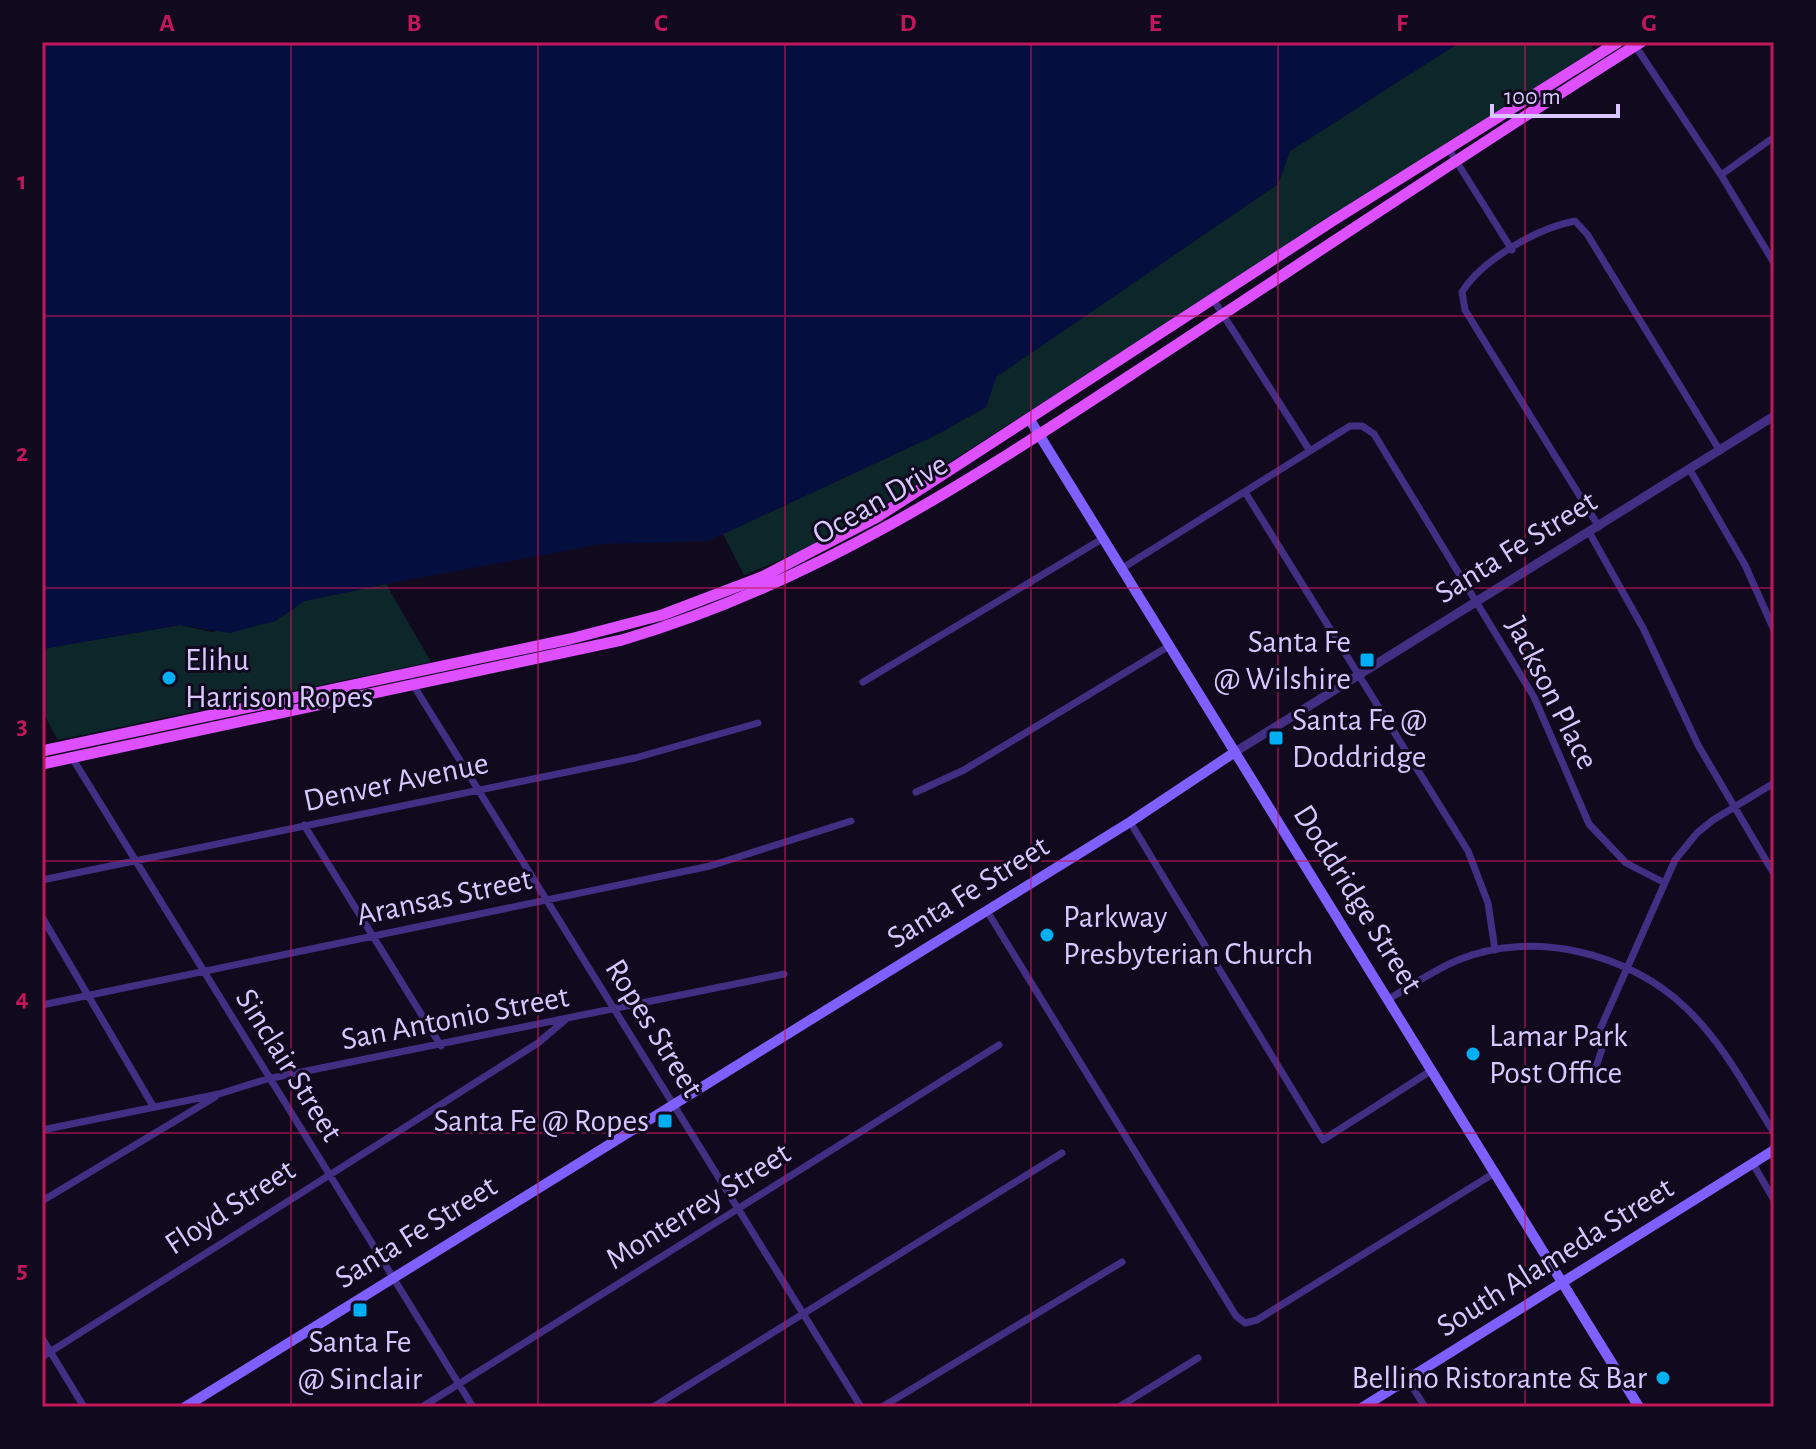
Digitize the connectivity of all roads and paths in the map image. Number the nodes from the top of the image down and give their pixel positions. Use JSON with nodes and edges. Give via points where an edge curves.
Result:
{"nodes":[{"id":1,"x":1618,"y":42,"type":"edge"},
{"id":2,"x":1636,"y":43,"type":"edge"},
{"id":3,"x":1774,"y":137,"type":"edge"},
{"id":4,"x":1451,"y":153,"type":"junction"},
{"id":5,"x":1721,"y":175,"type":"junction"},
{"id":6,"x":1334,"y":220,"type":"junction"},
{"id":7,"x":1343,"y":234,"type":"junction"},
{"id":8,"x":1512,"y":250,"type":"junction"},
{"id":9,"x":1278,"y":258,"type":"junction"},
{"id":10,"x":1774,"y":263,"type":"edge"},
{"id":11,"x":1288,"y":271,"type":"junction"},
{"id":12,"x":1213,"y":299,"type":"junction"},
{"id":13,"x":1222,"y":315,"type":"junction"},
{"id":14,"x":1774,"y":416,"type":"edge"},
{"id":15,"x":1030,"y":420,"type":"junction"},
{"id":16,"x":1039,"y":435,"type":"junction"},
{"id":17,"x":1310,"y":451,"type":"junction"},
{"id":18,"x":1720,"y":451,"type":"junction"},
{"id":19,"x":1690,"y":470,"type":"junction"},
{"id":20,"x":1245,"y":492,"type":"junction"},
{"id":21,"x":1594,"y":530,"type":"junction"},
{"id":22,"x":1102,"y":539,"type":"junction"},
{"id":23,"x":811,"y":553,"type":"junction"},
{"id":24,"x":818,"y":565,"type":"junction"},
{"id":25,"x":1121,"y":569,"type":"junction"},
{"id":26,"x":1478,"y":602,"type":"junction"},
{"id":27,"x":664,"y":621,"type":"junction"},
{"id":28,"x":619,"y":627,"type":"junction"},
{"id":29,"x":1774,"y":630,"type":"edge"},
{"id":30,"x":570,"y":639,"type":"junction"},
{"id":31,"x":622,"y":640,"type":"junction"},
{"id":32,"x":1169,"y":646,"type":"junction"},
{"id":33,"x":523,"y":650,"type":"junction"},
{"id":34,"x":573,"y":652,"type":"junction"},
{"id":35,"x":527,"y":662,"type":"junction"},
{"id":36,"x":405,"y":675,"type":"junction"},
{"id":37,"x":1359,"y":677,"type":"junction"},
{"id":38,"x":863,"y":682,"type":"dead end"},
{"id":39,"x":416,"y":686,"type":"junction"},
{"id":40,"x":234,"y":710,"type":"junction"},
{"id":41,"x":758,"y":723,"type":"dead end"},
{"id":42,"x":237,"y":724,"type":"junction"},
{"id":43,"x":126,"y":733,"type":"junction"},
{"id":44,"x":66,"y":746,"type":"junction"},
{"id":45,"x":129,"y":746,"type":"junction"},
{"id":46,"x":42,"y":751,"type":"edge"},
{"id":47,"x":1235,"y":752,"type":"junction"},
{"id":48,"x":72,"y":758,"type":"junction"},
{"id":49,"x":42,"y":764,"type":"edge"},
{"id":50,"x":1774,"y":783,"type":"edge"},
{"id":51,"x":479,"y":789,"type":"junction"},
{"id":52,"x":916,"y":792,"type":"dead end"},
{"id":53,"x":1736,"y":808,"type":"junction"},
{"id":54,"x":851,"y":821,"type":"dead end"},
{"id":55,"x":1130,"y":822,"type":"junction"},
{"id":56,"x":304,"y":825,"type":"junction"},
{"id":57,"x":136,"y":862,"type":"junction"},
{"id":58,"x":1774,"y":874,"type":"edge"},
{"id":59,"x":42,"y":880,"type":"edge"},
{"id":60,"x":1663,"y":882,"type":"junction"},
{"id":61,"x":546,"y":901,"type":"junction"},
{"id":62,"x":987,"y":911,"type":"junction"},
{"id":63,"x":42,"y":917,"type":"edge"},
{"id":64,"x":375,"y":936,"type":"junction"},
{"id":65,"x":1495,"y":950,"type":"junction"},
{"id":66,"x":1627,"y":968,"type":"junction"},
{"id":67,"x":203,"y":970,"type":"junction"},
{"id":68,"x":784,"y":974,"type":"dead end"},
{"id":69,"x":87,"y":996,"type":"junction"},
{"id":70,"x":1389,"y":999,"type":"junction"},
{"id":71,"x":42,"y":1005,"type":"edge"},
{"id":72,"x":615,"y":1010,"type":"junction"},
{"id":73,"x":565,"y":1020,"type":"junction"},
{"id":74,"x":999,"y":1045,"type":"dead end"},
{"id":75,"x":441,"y":1046,"type":"junction"},
{"id":76,"x":1433,"y":1069,"type":"junction"},
{"id":77,"x":1594,"y":1073,"type":"dead end"},
{"id":78,"x":267,"y":1079,"type":"junction"},
{"id":79,"x":219,"y":1094,"type":"junction"},
{"id":80,"x":672,"y":1104,"type":"junction"},
{"id":81,"x":153,"y":1106,"type":"junction"},
{"id":82,"x":42,"y":1130,"type":"edge"},
{"id":83,"x":1774,"y":1133,"type":"edge"},
{"id":84,"x":1774,"y":1150,"type":"edge"},
{"id":85,"x":1062,"y":1153,"type":"dead end"},
{"id":86,"x":1753,"y":1164,"type":"junction"},
{"id":87,"x":1496,"y":1172,"type":"junction"},
{"id":88,"x":328,"y":1173,"type":"junction"},
{"id":89,"x":1774,"y":1200,"type":"edge"},
{"id":90,"x":42,"y":1201,"type":"edge"},
{"id":91,"x":739,"y":1208,"type":"junction"},
{"id":92,"x":1122,"y":1262,"type":"dead end"},
{"id":93,"x":393,"y":1277,"type":"junction"},
{"id":94,"x":1563,"y":1281,"type":"junction"},
{"id":95,"x":805,"y":1313,"type":"junction"},
{"id":96,"x":42,"y":1338,"type":"edge"},
{"id":97,"x":51,"y":1351,"type":"junction"},
{"id":98,"x":42,"y":1357,"type":"edge"},
{"id":99,"x":1198,"y":1358,"type":"dead end"},
{"id":100,"x":1408,"y":1380,"type":"junction"},
{"id":101,"x":459,"y":1384,"type":"junction"},
{"id":102,"x":84,"y":1407,"type":"edge"},
{"id":103,"x":185,"y":1407,"type":"edge"},
{"id":104,"x":422,"y":1407,"type":"edge"},
{"id":105,"x":473,"y":1407,"type":"edge"},
{"id":106,"x":653,"y":1407,"type":"edge"},
{"id":107,"x":861,"y":1407,"type":"edge"},
{"id":108,"x":882,"y":1407,"type":"edge"},
{"id":109,"x":1119,"y":1407,"type":"edge"},
{"id":110,"x":1363,"y":1407,"type":"edge"},
{"id":111,"x":1425,"y":1407,"type":"edge"},
{"id":112,"x":1639,"y":1407,"type":"edge"}],
"edges":[{"from":1,"to":4,"type":"main road","name":"Ocean Drive"},
{"from":2,"to":4,"type":"main road","name":"Ocean Drive"},
{"from":2,"to":5,"type":"street"},
{"from":3,"to":5,"type":"street"},
{"from":4,"to":6,"type":"main road","name":"Ocean Drive"},
{"from":4,"to":7,"type":"main road","name":"Ocean Drive"},
{"from":4,"to":8,"type":"street"},
{"from":5,"to":10,"type":"street"},
{"from":6,"to":7,"type":"main road"},
{"from":6,"to":9,"type":"main road","name":"Ocean Drive"},
{"from":7,"to":11,"type":"main road","name":"Ocean Drive"},
{"from":8,"to":18,"type":"street","via":[[1556,225],[1575,221]]},
{"from":8,"to":21,"type":"street","via":[[1472,276],[1462,292],[1465,310]]},
{"from":9,"to":11,"type":"main road"},
{"from":9,"to":12,"type":"main road","name":"Ocean Drive"},
{"from":11,"to":13,"type":"main road","name":"Ocean Drive"},
{"from":12,"to":13,"type":"street"},
{"from":12,"to":15,"type":"main road","name":"Ocean Drive"},
{"from":13,"to":16,"type":"main road","name":"Ocean Drive"},
{"from":13,"to":17,"type":"street"},
{"from":14,"to":18,"type":"street","name":"Santa Fe Street"},
{"from":15,"to":16,"type":"main road","name":"Doddridge Street"},
{"from":15,"to":23,"type":"main road","name":"Ocean Drive"},
{"from":16,"to":22,"type":"main road","name":"Doddridge Street"},
{"from":16,"to":24,"type":"main road","name":"Ocean Drive"},
{"from":17,"to":20,"type":"street"},
{"from":17,"to":26,"type":"street","name":"Jackson Place","via":[[1350,426],[1374,434]]},
{"from":18,"to":19,"type":"street","name":"Santa Fe Street"},
{"from":19,"to":21,"type":"street","name":"Santa Fe Street"},
{"from":19,"to":29,"type":"street","via":[[1745,565]]},
{"from":20,"to":25,"type":"street"},
{"from":20,"to":37,"type":"street"},
{"from":21,"to":26,"type":"street","name":"Santa Fe Street"},
{"from":21,"to":53,"type":"street","via":[[1698,745]]},
{"from":22,"to":25,"type":"main road","name":"Doddridge Street"},
{"from":22,"to":38,"type":"street"},
{"from":23,"to":24,"type":"main road"},
{"from":23,"to":27,"type":"main road","name":"Ocean Drive"},
{"from":24,"to":27,"type":"main road","name":"Ocean Drive","via":[[735,603]]},
{"from":25,"to":32,"type":"main road","name":"Doddridge Street"},
{"from":26,"to":37,"type":"street","name":"Santa Fe Street"},
{"from":26,"to":60,"type":"street","name":"Jackson Place","via":[[1534,697],[1589,824],[1626,863]]},
{"from":27,"to":28,"type":"main road","name":"Ocean Drive"},
{"from":27,"to":31,"type":"main road","name":"Ocean Drive"},
{"from":28,"to":30,"type":"main road","name":"Ocean Drive"},
{"from":28,"to":31,"type":"main road"},
{"from":30,"to":33,"type":"main road","name":"Ocean Drive"},
{"from":30,"to":34,"type":"main road"},
{"from":31,"to":34,"type":"main road","name":"Ocean Drive"},
{"from":32,"to":47,"type":"main road","name":"Doddridge Street"},
{"from":32,"to":52,"type":"street","via":[[964,770]]},
{"from":33,"to":35,"type":"main road"},
{"from":33,"to":36,"type":"main road","name":"Ocean Drive"},
{"from":34,"to":35,"type":"main road","name":"Ocean Drive"},
{"from":35,"to":39,"type":"main road","name":"Ocean Drive"},
{"from":36,"to":39,"type":"street","name":"Ropes Street"},
{"from":36,"to":40,"type":"main road","name":"Ocean Drive"},
{"from":37,"to":47,"type":"street","name":"Santa Fe Street"},
{"from":37,"to":65,"type":"street","via":[[1468,851],[1488,903]]},
{"from":39,"to":42,"type":"main road","name":"Ocean Drive"},
{"from":39,"to":51,"type":"street","name":"Ropes Street"},
{"from":40,"to":42,"type":"main road"},
{"from":40,"to":43,"type":"main road","name":"Ocean Drive"},
{"from":41,"to":51,"type":"street","name":"Denver Avenue","via":[[635,758]]},
{"from":42,"to":45,"type":"main road","name":"Ocean Drive"},
{"from":43,"to":44,"type":"main road","name":"Ocean Drive"},
{"from":43,"to":45,"type":"main road"},
{"from":44,"to":46,"type":"main road","name":"Ocean Drive"},
{"from":44,"to":48,"type":"street","name":"Sinclair Street"},
{"from":45,"to":48,"type":"main road","name":"Ocean Drive"},
{"from":47,"to":55,"type":"main road","name":"Santa Fe Street"},
{"from":47,"to":70,"type":"main road","name":"Doddridge Street"},
{"from":48,"to":49,"type":"main road","name":"Ocean Drive"},
{"from":48,"to":57,"type":"street","name":"Sinclair Street"},
{"from":50,"to":53,"type":"street"},
{"from":51,"to":56,"type":"street","name":"Denver Avenue"},
{"from":51,"to":61,"type":"street","name":"Ropes Street"},
{"from":53,"to":58,"type":"street"},
{"from":53,"to":60,"type":"street","via":[[1697,833]]},
{"from":54,"to":61,"type":"street","name":"Aransas Street","via":[[710,866]]},
{"from":55,"to":62,"type":"main road","name":"Santa Fe Street"},
{"from":55,"to":76,"type":"street","via":[[1323,1140]]},
{"from":56,"to":57,"type":"street","name":"Denver Avenue"},
{"from":56,"to":64,"type":"street"},
{"from":57,"to":59,"type":"street","name":"Denver Avenue"},
{"from":57,"to":67,"type":"street","name":"Sinclair Street"},
{"from":60,"to":66,"type":"street"},
{"from":61,"to":64,"type":"street","name":"Aransas Street"},
{"from":61,"to":72,"type":"street","name":"Ropes Street"},
{"from":62,"to":80,"type":"main road","name":"Santa Fe Street"},
{"from":62,"to":87,"type":"street","via":[[1245,1323]]},
{"from":63,"to":69,"type":"street"},
{"from":64,"to":67,"type":"street","name":"Aransas Street"},
{"from":64,"to":75,"type":"street"},
{"from":65,"to":66,"type":"street","via":[[1560,948]]},
{"from":65,"to":70,"type":"street","via":[[1460,959]]},
{"from":66,"to":77,"type":"street","via":[[1597,1036],[1602,1049]]},
{"from":66,"to":83,"type":"street","via":[[1687,1008],[1717,1042]]},
{"from":67,"to":69,"type":"street","name":"Aransas Street"},
{"from":67,"to":78,"type":"street","name":"Sinclair Street"},
{"from":68,"to":72,"type":"street","name":"San Antonio Street"},
{"from":69,"to":71,"type":"street","name":"Aransas Street"},
{"from":69,"to":81,"type":"street"},
{"from":70,"to":76,"type":"main road","name":"Doddridge Street"},
{"from":72,"to":73,"type":"street","name":"San Antonio Street"},
{"from":72,"to":80,"type":"street","name":"Ropes Street"},
{"from":73,"to":75,"type":"street","name":"San Antonio Street"},
{"from":73,"to":88,"type":"street","name":"Floyd Street","via":[[538,1043]]},
{"from":74,"to":91,"type":"street","name":"Monterrey Street"},
{"from":75,"to":78,"type":"street","name":"San Antonio Street"},
{"from":76,"to":87,"type":"main road","name":"Doddridge Street"},
{"from":78,"to":79,"type":"street","name":"San Antonio Street"},
{"from":78,"to":88,"type":"street","name":"Sinclair Street"},
{"from":79,"to":81,"type":"street","name":"San Antonio Street"},
{"from":79,"to":90,"type":"street"},
{"from":80,"to":91,"type":"street","name":"Ropes Street"},
{"from":80,"to":93,"type":"main road","name":"Santa Fe Street"},
{"from":81,"to":82,"type":"street","name":"San Antonio Street"},
{"from":84,"to":86,"type":"main road","name":"South Alameda Street"},
{"from":85,"to":95,"type":"street"},
{"from":86,"to":89,"type":"street"},
{"from":86,"to":94,"type":"main road","name":"South Alameda Street"},
{"from":87,"to":94,"type":"main road","name":"Doddridge Street"},
{"from":88,"to":93,"type":"street","name":"Sinclair Street"},
{"from":88,"to":97,"type":"street","name":"Floyd Street"},
{"from":91,"to":95,"type":"street","name":"Ropes Street"},
{"from":91,"to":101,"type":"street","name":"Monterrey Street"},
{"from":92,"to":108,"type":"street"},
{"from":93,"to":101,"type":"street","name":"Sinclair Street"},
{"from":93,"to":103,"type":"main road","name":"Santa Fe Street"},
{"from":94,"to":100,"type":"main road","name":"South Alameda Street"},
{"from":94,"to":112,"type":"main road","name":"Doddridge Street"},
{"from":95,"to":106,"type":"street"},
{"from":95,"to":107,"type":"street","name":"Ropes Street"},
{"from":96,"to":97,"type":"street"},
{"from":97,"to":98,"type":"street","name":"Floyd Street"},
{"from":97,"to":102,"type":"street"},
{"from":99,"to":109,"type":"street"},
{"from":100,"to":110,"type":"main road","name":"South Alameda Street"},
{"from":100,"to":111,"type":"street"},
{"from":101,"to":104,"type":"street","name":"Monterrey Street"},
{"from":101,"to":105,"type":"street","name":"Sinclair Street"}]}
